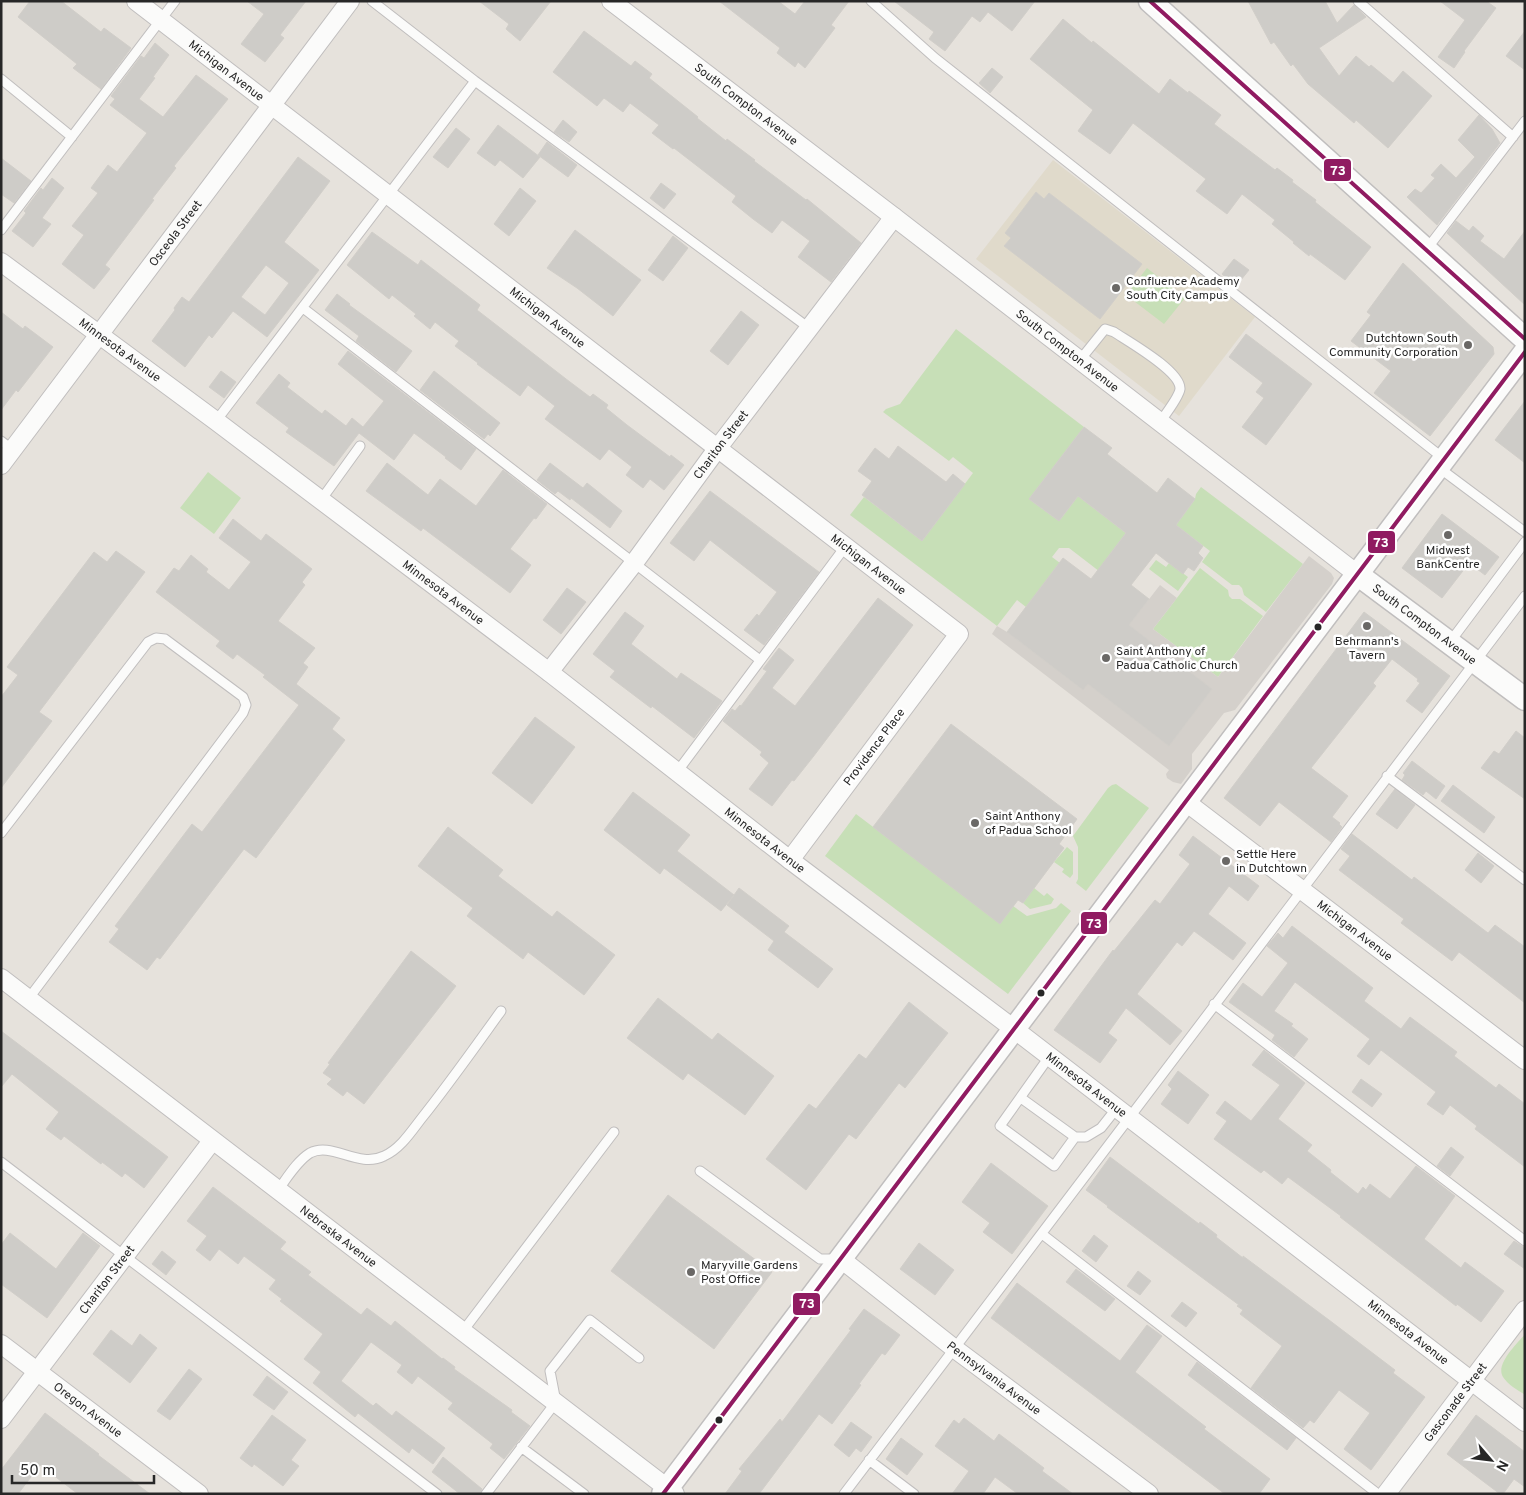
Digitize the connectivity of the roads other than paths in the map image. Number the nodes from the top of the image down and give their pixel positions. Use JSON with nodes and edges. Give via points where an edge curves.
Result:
{"nodes":[{"id":1,"x":136,"y":1,"type":"edge"},
{"id":2,"x":175,"y":1,"type":"edge"},
{"id":3,"x":350,"y":1,"type":"edge"},
{"id":4,"x":372,"y":1,"type":"edge"},
{"id":5,"x":611,"y":1,"type":"edge"},
{"id":6,"x":872,"y":1,"type":"edge"},
{"id":7,"x":1150,"y":1,"type":"edge"},
{"id":8,"x":1358,"y":1,"type":"edge"},
{"id":9,"x":160,"y":20,"type":"junction"},
{"id":10,"x":1,"y":79,"type":"edge"},
{"id":11,"x":475,"y":81,"type":"junction"},
{"id":12,"x":271,"y":104,"type":"junction"},
{"id":13,"x":1525,"y":121,"type":"edge"},
{"id":14,"x":72,"y":137,"type":"junction"},
{"id":15,"x":1513,"y":137,"type":"junction"},
{"id":16,"x":388,"y":195,"type":"junction"},
{"id":17,"x":894,"y":217,"type":"junction"},
{"id":18,"x":1,"y":230,"type":"edge"},
{"id":19,"x":1426,"y":250,"type":"junction"},
{"id":20,"x":1,"y":262,"type":"edge"},
{"id":21,"x":303,"y":308,"type":"junction"},
{"id":22,"x":809,"y":328,"type":"junction"},
{"id":23,"x":100,"y":334,"type":"junction"},
{"id":24,"x":1525,"y":339,"type":"edge"},
{"id":25,"x":1525,"y":352,"type":"edge"},
{"id":26,"x":1080,"y":360,"type":"junction"},
{"id":27,"x":216,"y":421,"type":"junction"},
{"id":28,"x":1160,"y":422,"type":"junction"},
{"id":29,"x":7,"y":445,"type":"edge"},
{"id":30,"x":360,"y":446,"type":"dead end"},
{"id":31,"x":717,"y":448,"type":"junction"},
{"id":32,"x":1441,"y":463,"type":"junction"},
{"id":33,"x":1,"y":465,"type":"edge"},
{"id":34,"x":321,"y":500,"type":"junction"},
{"id":35,"x":1525,"y":532,"type":"edge"},
{"id":36,"x":1525,"y":542,"type":"edge"},
{"id":37,"x":846,"y":547,"type":"junction"},
{"id":38,"x":634,"y":563,"type":"junction"},
{"id":39,"x":1357,"y":574,"type":"junction"},
{"id":40,"x":1525,"y":596,"type":"edge"},
{"id":41,"x":959,"y":634,"type":"joint"},
{"id":42,"x":1449,"y":643,"type":"junction"},
{"id":43,"x":760,"y":660,"type":"junction"},
{"id":44,"x":1474,"y":662,"type":"junction"},
{"id":45,"x":549,"y":672,"type":"junction"},
{"id":46,"x":1525,"y":699,"type":"edge"},
{"id":47,"x":677,"y":772,"type":"junction"},
{"id":48,"x":1387,"y":776,"type":"junction"},
{"id":49,"x":1186,"y":802,"type":"junction"},
{"id":50,"x":1,"y":833,"type":"edge"},
{"id":51,"x":790,"y":860,"type":"junction"},
{"id":52,"x":1525,"y":880,"type":"edge"},
{"id":53,"x":1301,"y":889,"type":"junction"},
{"id":54,"x":1,"y":978,"type":"edge"},
{"id":55,"x":29,"y":998,"type":"junction"},
{"id":56,"x":1214,"y":1004,"type":"junction"},
{"id":57,"x":501,"y":1011,"type":"dead end"},
{"id":58,"x":1014,"y":1030,"type":"junction"},
{"id":59,"x":1049,"y":1057,"type":"junction"},
{"id":60,"x":1525,"y":1060,"type":"edge"},
{"id":61,"x":1021,"y":1098,"type":"junction"},
{"id":62,"x":1122,"y":1113,"type":"junction"},
{"id":63,"x":614,"y":1132,"type":"dead end"},
{"id":64,"x":1075,"y":1137,"type":"junction"},
{"id":65,"x":212,"y":1140,"type":"junction"},
{"id":66,"x":1,"y":1162,"type":"edge"},
{"id":67,"x":700,"y":1171,"type":"dead end"},
{"id":68,"x":278,"y":1190,"type":"junction"},
{"id":69,"x":1042,"y":1234,"type":"junction"},
{"id":70,"x":1525,"y":1241,"type":"edge"},
{"id":71,"x":125,"y":1256,"type":"junction"},
{"id":72,"x":841,"y":1258,"type":"junction"},
{"id":73,"x":1525,"y":1310,"type":"edge"},
{"id":74,"x":463,"y":1331,"type":"junction"},
{"id":75,"x":1,"y":1344,"type":"edge"},
{"id":76,"x":955,"y":1348,"type":"junction"},
{"id":77,"x":639,"y":1358,"type":"dead end"},
{"id":78,"x":38,"y":1371,"type":"junction"},
{"id":79,"x":1471,"y":1381,"type":"junction"},
{"id":80,"x":556,"y":1402,"type":"junction"},
{"id":81,"x":1,"y":1419,"type":"edge"},
{"id":82,"x":1525,"y":1422,"type":"edge"},
{"id":83,"x":522,"y":1447,"type":"junction"},
{"id":84,"x":869,"y":1460,"type":"junction"},
{"id":85,"x":669,"y":1492,"type":"edge"},
{"id":86,"x":199,"y":1494,"type":"edge"},
{"id":87,"x":437,"y":1494,"type":"edge"},
{"id":88,"x":486,"y":1494,"type":"edge"},
{"id":89,"x":584,"y":1494,"type":"edge"},
{"id":90,"x":844,"y":1494,"type":"edge"},
{"id":91,"x":914,"y":1494,"type":"edge"},
{"id":92,"x":1149,"y":1494,"type":"edge"},
{"id":93,"x":1378,"y":1494,"type":"edge"},
{"id":94,"x":1386,"y":1494,"type":"edge"}],
"edges":[{"from":1,"to":9,"type":"street","name":"Michigan Avenue"},
{"from":2,"to":9,"type":"lane"},
{"from":3,"to":12,"type":"street","name":"Osceola Street"},
{"from":4,"to":11,"type":"lane"},
{"from":5,"to":17,"type":"street","name":"South Compton Avenue"},
{"from":6,"to":32,"type":"lane","via":[[934,58]]},
{"from":7,"to":19,"type":"street"},
{"from":8,"to":15,"type":"lane"},
{"from":9,"to":12,"type":"street","name":"Michigan Avenue"},
{"from":9,"to":14,"type":"lane"},
{"from":10,"to":14,"type":"lane"},
{"from":11,"to":16,"type":"lane"},
{"from":11,"to":22,"type":"lane"},
{"from":12,"to":16,"type":"street","name":"Michigan Avenue"},
{"from":12,"to":23,"type":"street","name":"Osceola Street"},
{"from":13,"to":15,"type":"lane"},
{"from":14,"to":18,"type":"lane"},
{"from":15,"to":19,"type":"lane"},
{"from":16,"to":21,"type":"lane"},
{"from":16,"to":31,"type":"street","name":"Michigan Avenue"},
{"from":17,"to":22,"type":"street","name":"Chariton Street"},
{"from":17,"to":26,"type":"street","name":"South Compton Avenue"},
{"from":19,"to":24,"type":"street"},
{"from":20,"to":23,"type":"street","name":"Minnesota Avenue"},
{"from":21,"to":27,"type":"lane"},
{"from":21,"to":38,"type":"lane"},
{"from":22,"to":31,"type":"street","name":"Chariton Street"},
{"from":23,"to":27,"type":"street","name":"Minnesota Avenue"},
{"from":23,"to":29,"type":"street","name":"Osceola Street"},
{"from":25,"to":32,"type":"street"},
{"from":26,"to":28,"type":"street","name":"South Compton Avenue"},
{"from":26,"to":28,"type":"lane","via":[[1105,329],[1170,371],[1179,382],[1180,391]]},
{"from":27,"to":34,"type":"street","name":"Minnesota Avenue"},
{"from":28,"to":39,"type":"street","name":"South Compton Avenue"},
{"from":29,"to":33,"type":"street","name":"Osceola Street"},
{"from":30,"to":34,"type":"lane"},
{"from":31,"to":37,"type":"street","name":"Michigan Avenue"},
{"from":31,"to":38,"type":"street","name":"Chariton Street"},
{"from":32,"to":35,"type":"lane"},
{"from":32,"to":39,"type":"street"},
{"from":34,"to":45,"type":"street","name":"Minnesota Avenue"},
{"from":36,"to":42,"type":"lane"},
{"from":37,"to":41,"type":"street","name":"Michigan Avenue"},
{"from":37,"to":43,"type":"lane"},
{"from":38,"to":43,"type":"lane"},
{"from":38,"to":45,"type":"street","name":"Chariton Street"},
{"from":39,"to":42,"type":"street","name":"South Compton Avenue"},
{"from":39,"to":49,"type":"street"},
{"from":40,"to":44,"type":"lane"},
{"from":41,"to":51,"type":"street","name":"Providence Place"},
{"from":42,"to":44,"type":"street","name":"South Compton Avenue"},
{"from":43,"to":47,"type":"lane"},
{"from":44,"to":46,"type":"street","name":"South Compton Avenue"},
{"from":44,"to":48,"type":"lane"},
{"from":45,"to":47,"type":"street","name":"Minnesota Avenue"},
{"from":47,"to":51,"type":"street","name":"Minnesota Avenue"},
{"from":48,"to":52,"type":"lane"},
{"from":48,"to":53,"type":"lane"},
{"from":49,"to":53,"type":"street","name":"Michigan Avenue"},
{"from":49,"to":58,"type":"street"},
{"from":50,"to":55,"type":"lane","via":[[148,642],[156,638],[165,639],[243,697],[246,705],[243,713]]},
{"from":51,"to":58,"type":"street","name":"Minnesota Avenue"},
{"from":53,"to":56,"type":"lane"},
{"from":53,"to":60,"type":"street","name":"Michigan Avenue"},
{"from":54,"to":55,"type":"street","name":"Nebraska Avenue"},
{"from":55,"to":65,"type":"street","name":"Nebraska Avenue"},
{"from":56,"to":62,"type":"lane"},
{"from":56,"to":70,"type":"lane"},
{"from":57,"to":68,"type":"lane","via":[[431,1106],[393,1151],[372,1160],[360,1160],[328,1150],[311,1152]]},
{"from":58,"to":59,"type":"street","name":"Minnesota Avenue"},
{"from":58,"to":72,"type":"street"},
{"from":59,"to":61,"type":"lane"},
{"from":59,"to":62,"type":"street","name":"Minnesota Avenue"},
{"from":61,"to":64,"type":"lane"},
{"from":61,"to":64,"type":"lane","via":[[1000,1126],[1054,1166]]},
{"from":62,"to":64,"type":"lane","via":[[1086,1137]]},
{"from":62,"to":69,"type":"lane"},
{"from":62,"to":79,"type":"street","name":"Minnesota Avenue"},
{"from":63,"to":74,"type":"lane"},
{"from":65,"to":68,"type":"street","name":"Nebraska Avenue"},
{"from":65,"to":71,"type":"street","name":"Chariton Street"},
{"from":66,"to":71,"type":"lane"},
{"from":67,"to":72,"type":"lane","via":[[820,1259]]},
{"from":68,"to":74,"type":"street","name":"Nebraska Avenue"},
{"from":69,"to":76,"type":"lane"},
{"from":69,"to":93,"type":"lane"},
{"from":71,"to":78,"type":"street","name":"Chariton Street"},
{"from":71,"to":87,"type":"lane"},
{"from":72,"to":76,"type":"street","name":"Pennsylvania Avenue"},
{"from":72,"to":85,"type":"street"},
{"from":73,"to":79,"type":"street","name":"Gasconade Street"},
{"from":74,"to":80,"type":"street","name":"Nebraska Avenue"},
{"from":75,"to":78,"type":"street","name":"Oregon Avenue"},
{"from":76,"to":84,"type":"lane"},
{"from":76,"to":92,"type":"street","name":"Pennsylvania Avenue"},
{"from":77,"to":80,"type":"lane","via":[[590,1320],[550,1371]]},
{"from":78,"to":81,"type":"street","name":"Chariton Street"},
{"from":78,"to":86,"type":"street","name":"Oregon Avenue"},
{"from":79,"to":82,"type":"street","name":"Minnesota Avenue"},
{"from":79,"to":94,"type":"street","name":"Gasconade Street"},
{"from":80,"to":83,"type":"lane"},
{"from":80,"to":85,"type":"street","name":"Nebraska Avenue"},
{"from":83,"to":88,"type":"lane"},
{"from":83,"to":89,"type":"lane"},
{"from":84,"to":90,"type":"lane"},
{"from":84,"to":91,"type":"lane"}]}
